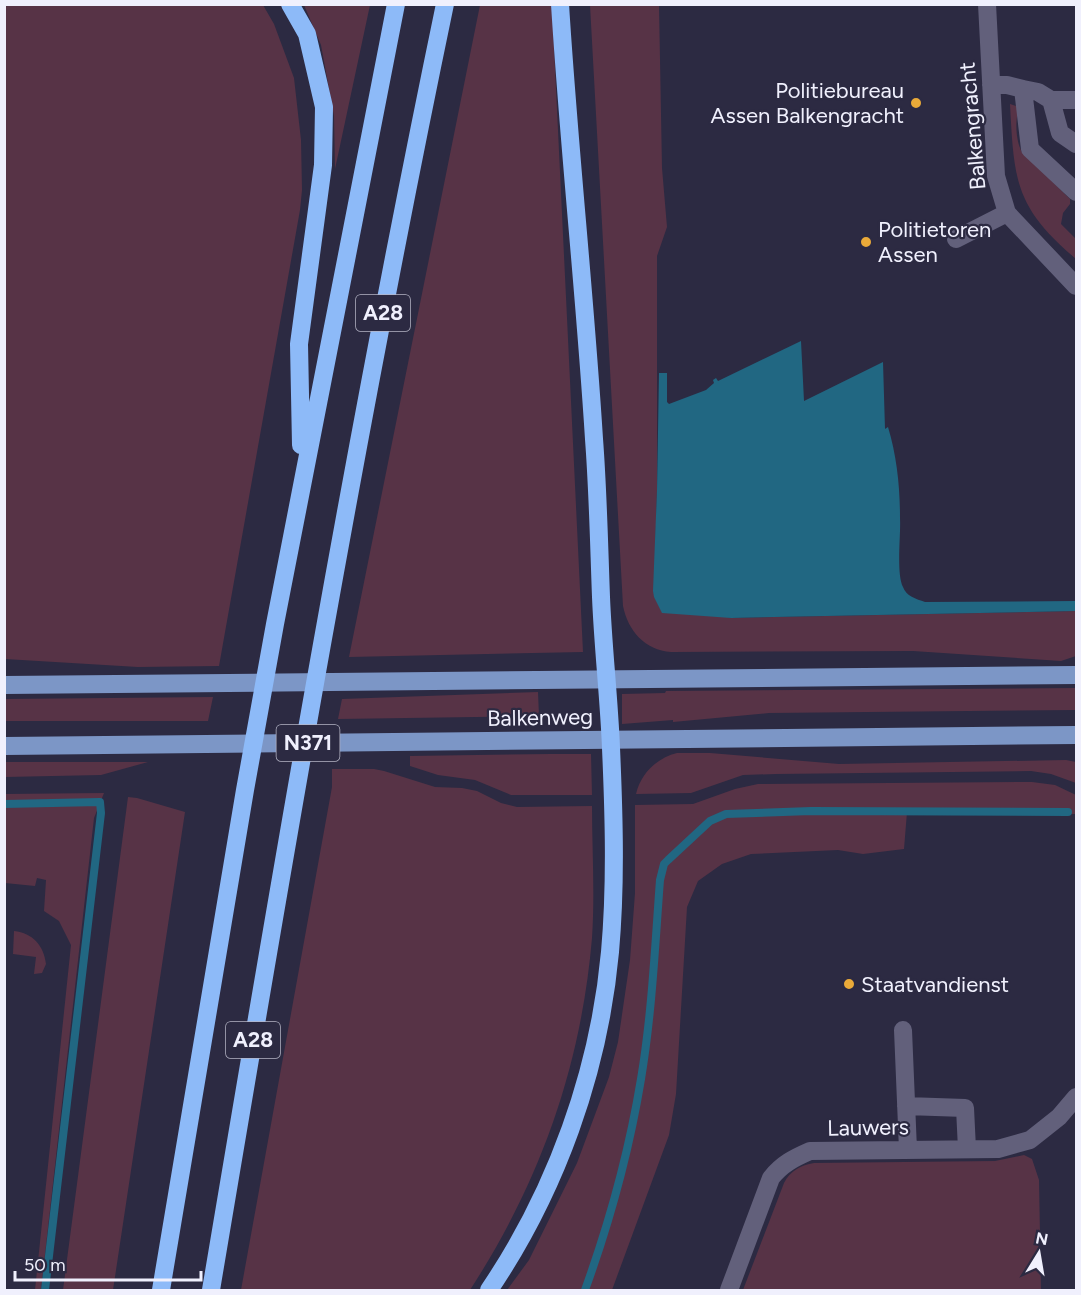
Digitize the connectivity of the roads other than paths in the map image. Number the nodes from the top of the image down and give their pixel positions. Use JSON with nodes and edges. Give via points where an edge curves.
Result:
{"nodes":[{"id":1,"x":290,"y":4,"type":"edge"},
{"id":2,"x":396,"y":4,"type":"edge"},
{"id":3,"x":445,"y":4,"type":"edge"},
{"id":4,"x":560,"y":4,"type":"edge"},
{"id":5,"x":987,"y":4,"type":"edge"},
{"id":6,"x":991,"y":86,"type":"junction"},
{"id":7,"x":1023,"y":89,"type":"junction"},
{"id":8,"x":1051,"y":100,"type":"junction"},
{"id":9,"x":1077,"y":100,"type":"edge"},
{"id":10,"x":1077,"y":144,"type":"edge"},
{"id":11,"x":1077,"y":192,"type":"edge"},
{"id":12,"x":1007,"y":213,"type":"junction"},
{"id":13,"x":956,"y":239,"type":"dead end"},
{"id":14,"x":1077,"y":286,"type":"edge"},
{"id":15,"x":301,"y":482,"type":"junction"},
{"id":16,"x":1077,"y":675,"type":"edge"},
{"id":17,"x":606,"y":680,"type":"junction"},
{"id":18,"x":4,"y":685,"type":"edge"},
{"id":19,"x":1077,"y":735,"type":"edge"},
{"id":20,"x":611,"y":740,"type":"junction"},
{"id":21,"x":4,"y":746,"type":"edge"},
{"id":22,"x":903,"y":1030,"type":"dead end"},
{"id":23,"x":1077,"y":1097,"type":"edge"},
{"id":24,"x":906,"y":1106,"type":"junction"},
{"id":25,"x":967,"y":1149,"type":"junction"},
{"id":26,"x":908,"y":1150,"type":"junction"},
{"id":27,"x":161,"y":1290,"type":"edge"},
{"id":28,"x":211,"y":1290,"type":"edge"},
{"id":29,"x":489,"y":1290,"type":"edge"},
{"id":30,"x":729,"y":1290,"type":"edge"}],
"edges":[{"from":1,"to":15,"type":"highway","number":"A28","via":[[308,34],[324,107],[323,165],[299,344]]},
{"from":2,"to":15,"type":"highway","number":"A28"},
{"from":3,"to":28,"type":"highway","number":"A28","via":[[325,622]]},
{"from":4,"to":17,"type":"highway","via":[[594,439]]},
{"from":5,"to":6,"type":"street","name":"Balkengracht"},
{"from":6,"to":7,"type":"street"},
{"from":6,"to":12,"type":"street","name":"Balkengracht","via":[[996,176]]},
{"from":7,"to":8,"type":"street"},
{"from":7,"to":11,"type":"street","via":[[1030,149]]},
{"from":8,"to":9,"type":"street"},
{"from":8,"to":10,"type":"street","via":[[1059,133]]},
{"from":12,"to":13,"type":"street"},
{"from":12,"to":14,"type":"street","name":"Balkengracht"},
{"from":15,"to":27,"type":"highway","number":"A28"},
{"from":16,"to":17,"type":"main road","name":"Balkenweg"},
{"from":17,"to":18,"type":"main road","name":"Balkenweg"},
{"from":17,"to":20,"type":"highway"},
{"from":19,"to":20,"type":"main road","name":"Balkenweg"},
{"from":20,"to":21,"type":"main road","name":"Balkenweg","number":"N371"},
{"from":20,"to":29,"type":"highway","via":[[614,885],[609,954],[590,1069],[551,1177]]},
{"from":22,"to":24,"type":"street"},
{"from":23,"to":25,"type":"street","name":"Lauwers","via":[[1030,1140],[998,1149]]},
{"from":24,"to":25,"type":"street","via":[[965,1108]]},
{"from":24,"to":26,"type":"street"},
{"from":25,"to":26,"type":"street","name":"Lauwers"},
{"from":26,"to":30,"type":"street","name":"Lauwers","via":[[810,1151],[789,1160],[771,1178]]}]}
